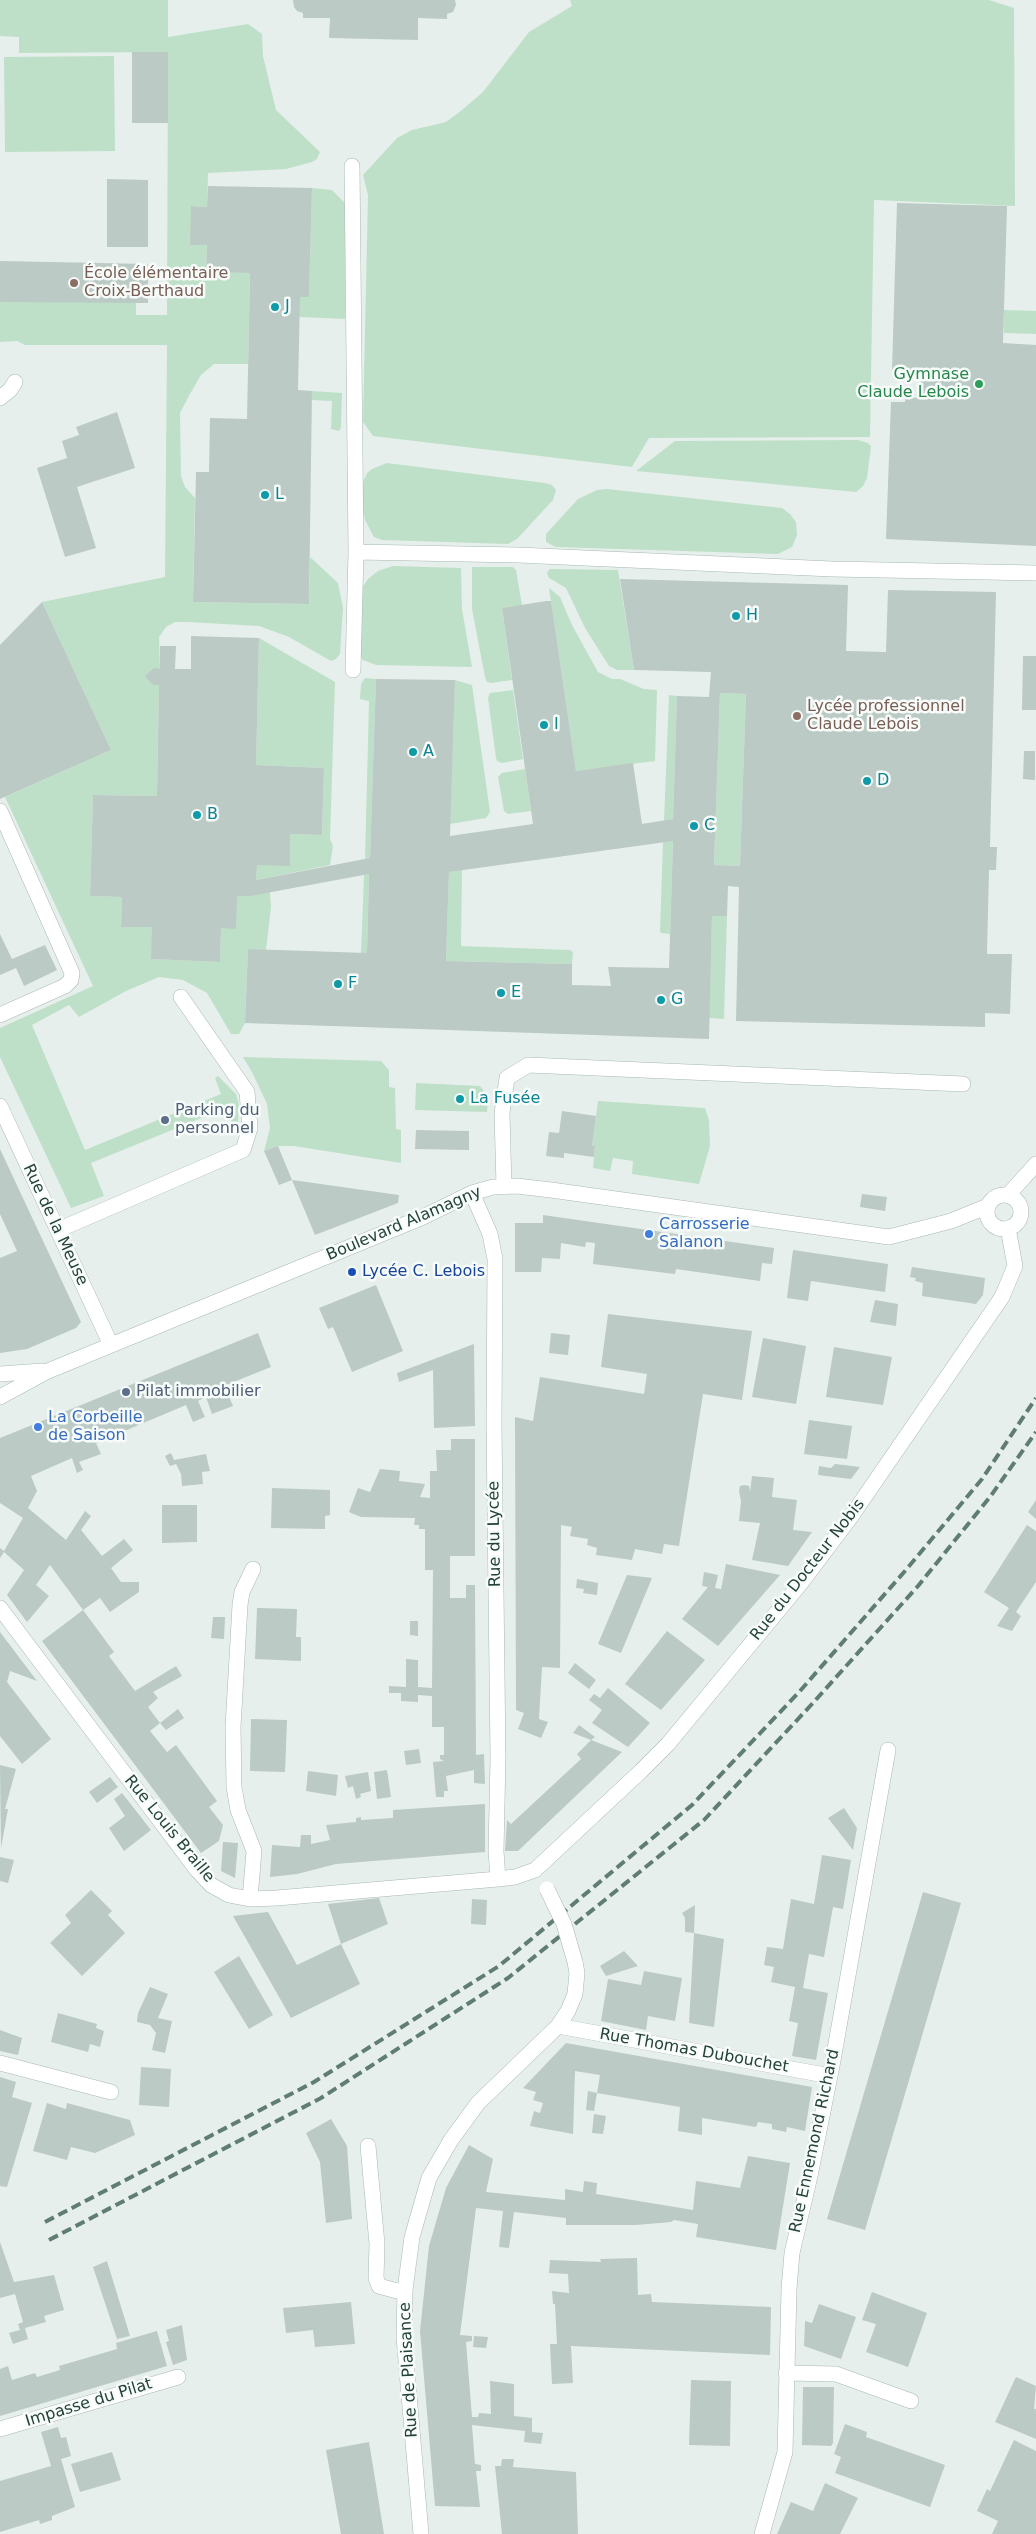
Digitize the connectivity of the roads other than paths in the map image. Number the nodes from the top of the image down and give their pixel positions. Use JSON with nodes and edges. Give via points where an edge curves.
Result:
{"nodes":[{"id":1,"x":352,"y":166,"type":"dead end"},
{"id":2,"x":15,"y":382,"type":"dead end"},
{"id":3,"x":0,"y":398,"type":"edge"},
{"id":4,"x":356,"y":552,"type":"junction"},
{"id":5,"x":1036,"y":573,"type":"edge"},
{"id":6,"x":353,"y":670,"type":"dead end"},
{"id":7,"x":0,"y":811,"type":"edge"},
{"id":8,"x":181,"y":997,"type":"dead end"},
{"id":9,"x":0,"y":1015,"type":"edge"},
{"id":10,"x":963,"y":1084,"type":"dead end"},
{"id":11,"x":0,"y":1106,"type":"edge"},
{"id":12,"x":1036,"y":1166,"type":"edge"},
{"id":13,"x":504,"y":1187,"type":"junction"},
{"id":14,"x":472,"y":1193,"type":"junction"},
{"id":15,"x":1012,"y":1198,"type":"junction"},
{"id":16,"x":988,"y":1206,"type":"junction"},
{"id":17,"x":952,"y":1222,"type":"junction"},
{"id":18,"x":991,"y":1223,"type":"junction"},
{"id":19,"x":1008,"y":1228,"type":"junction"},
{"id":20,"x":58,"y":1230,"type":"junction"},
{"id":21,"x":111,"y":1344,"type":"junction"},
{"id":22,"x":48,"y":1371,"type":"junction"},
{"id":23,"x":0,"y":1374,"type":"edge"},
{"id":24,"x":0,"y":1397,"type":"edge"},
{"id":25,"x":253,"y":1569,"type":"dead end"},
{"id":26,"x":0,"y":1608,"type":"edge"},
{"id":27,"x":888,"y":1750,"type":"dead end"},
{"id":28,"x":535,"y":1870,"type":"junction"},
{"id":29,"x":498,"y":1879,"type":"junction"},
{"id":30,"x":250,"y":1899,"type":"junction"},
{"id":31,"x":558,"y":2026,"type":"junction"},
{"id":32,"x":0,"y":2063,"type":"edge"},
{"id":33,"x":830,"y":2076,"type":"junction"},
{"id":34,"x":111,"y":2092,"type":"dead end"},
{"id":35,"x":368,"y":2146,"type":"dead end"},
{"id":36,"x":405,"y":2290,"type":"junction"},
{"id":37,"x":786,"y":2373,"type":"junction"},
{"id":38,"x":178,"y":2377,"type":"dead end"},
{"id":39,"x":911,"y":2401,"type":"dead end"},
{"id":40,"x":0,"y":2429,"type":"edge"},
{"id":41,"x":421,"y":2534,"type":"edge"},
{"id":42,"x":762,"y":2534,"type":"edge"}],
"edges":[{"from":1,"to":4,"type":"street"},
{"from":2,"to":3,"type":"street"},
{"from":4,"to":5,"type":"street"},
{"from":4,"to":6,"type":"street"},
{"from":7,"to":9,"type":"street","via":[[72,973],[65,986]]},
{"from":8,"to":20,"type":"street","via":[[247,1092],[250,1128],[243,1150]]},
{"from":10,"to":13,"type":"street","via":[[528,1065],[507,1078],[502,1112]]},
{"from":11,"to":20,"type":"street","name":"Rue de la Meuse"},
{"from":12,"to":15,"type":"street"},
{"from":13,"to":14,"type":"street","name":"Boulevard Alamagny"},
{"from":13,"to":17,"type":"street","name":"Boulevard Alamagny","via":[[552,1190],[888,1237]]},
{"from":14,"to":21,"type":"street","name":"Boulevard Alamagny","via":[[423,1217]]},
{"from":14,"to":29,"type":"street","name":"Rue du Lycée","via":[[490,1234],[495,1259]]},
{"from":15,"to":16,"type":"street","via":[[1001,1195],[992,1199]]},
{"from":15,"to":19,"type":"street","via":[[1021,1207],[1021,1217]]},
{"from":16,"to":17,"type":"street","name":"Boulevard Alamagny"},
{"from":16,"to":18,"type":"street"},
{"from":17,"to":18,"type":"street","name":"Boulevard Alamagny"},
{"from":18,"to":19,"type":"street"},
{"from":19,"to":28,"type":"street","name":"Rue du Docteur Nobis","via":[[1015,1266],[1002,1297],[850,1518],[668,1744]]},
{"from":20,"to":21,"type":"street","name":"Rue de la Meuse"},
{"from":21,"to":22,"type":"street","name":"Boulevard Alamagny"},
{"from":22,"to":23,"type":"street"},
{"from":22,"to":24,"type":"street","name":"Boulevard Alamagny"},
{"from":25,"to":30,"type":"street","via":[[242,1592],[240,1605],[232,1727],[234,1788],[238,1810],[254,1851]]},
{"from":26,"to":30,"type":"street","name":"Rue Louis Braille","via":[[197,1870],[223,1892]]},
{"from":27,"to":33,"type":"street","name":"Rue Ennemond Richard"},
{"from":28,"to":29,"type":"street","name":"Rue Louis Braille"},
{"from":28,"to":31,"type":"street","name":"Rue de Plaisance","bridge":true,"via":[[564,1924],[577,1973],[575,1994]]},
{"from":29,"to":30,"type":"street","name":"Rue Louis Braille"},
{"from":31,"to":33,"type":"street","name":"Rue Thomas Dubouchet"},
{"from":31,"to":36,"type":"street","name":"Rue de Plaisance","via":[[478,2103],[451,2140],[429,2178],[412,2237]]},
{"from":32,"to":34,"type":"street"},
{"from":33,"to":37,"type":"street","name":"Rue Ennemond Richard","via":[[792,2253]]},
{"from":35,"to":36,"type":"street","via":[[377,2244],[376,2278],[379,2286]]},
{"from":36,"to":41,"type":"street","name":"Rue de Plaisance","via":[[404,2337]]},
{"from":37,"to":39,"type":"street","via":[[836,2374]]},
{"from":37,"to":42,"type":"street","name":"Rue Ennemond Richard","via":[[785,2452]]},
{"from":38,"to":40,"type":"street","name":"Impasse du Pilat"}]}
